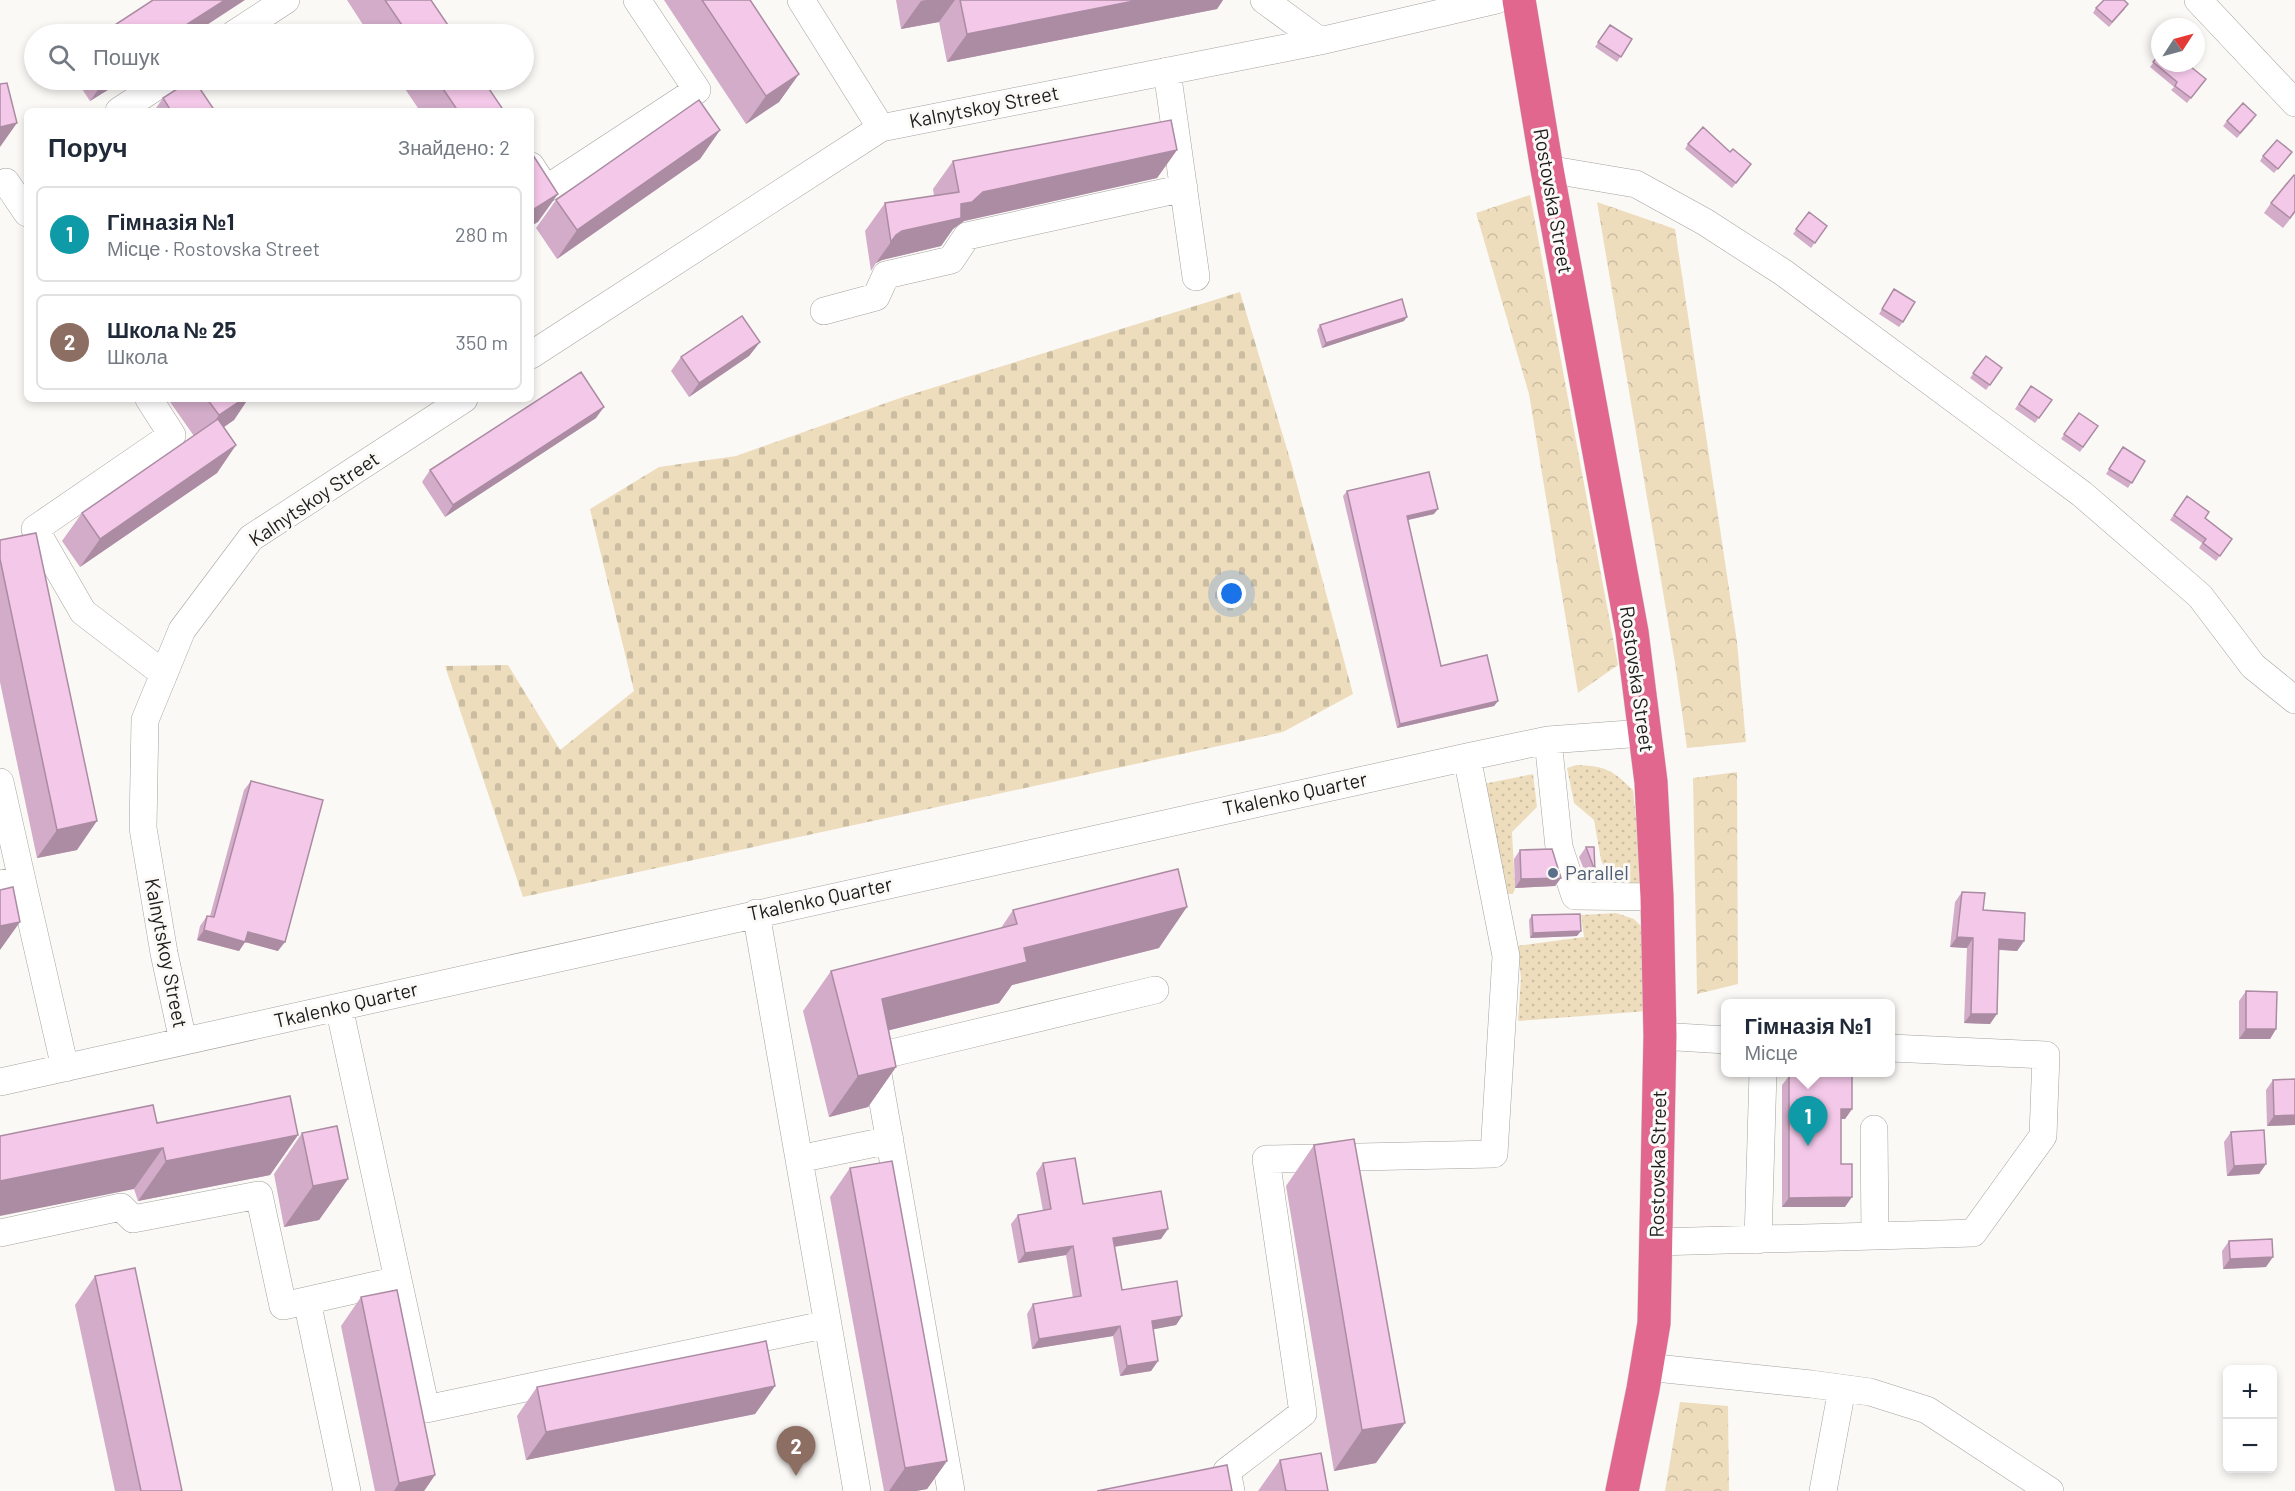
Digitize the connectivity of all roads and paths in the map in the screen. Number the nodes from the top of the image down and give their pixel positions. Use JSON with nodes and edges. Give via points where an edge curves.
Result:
{"nodes":[{"id":1,"x":286,"y":0,"type":"edge"},
{"id":2,"x":636,"y":0,"type":"edge"},
{"id":3,"x":801,"y":0,"type":"edge"},
{"id":4,"x":1264,"y":0,"type":"edge"},
{"id":5,"x":1496,"y":0,"type":"edge"},
{"id":6,"x":1519,"y":0,"type":"edge"},
{"id":7,"x":2198,"y":0,"type":"edge"},
{"id":8,"x":249,"y":24,"type":"edge"},
{"id":9,"x":1320,"y":41,"type":"junction"},
{"id":10,"x":1167,"y":71,"type":"junction"},
{"id":11,"x":151,"y":90,"type":"edge"},
{"id":12,"x":2295,"y":103,"type":"edge"},
{"id":13,"x":124,"y":108,"type":"edge"},
{"id":14,"x":881,"y":128,"type":"junction"},
{"id":15,"x":1547,"y":169,"type":"junction"},
{"id":16,"x":534,"y":171,"type":"edge"},
{"id":17,"x":11,"y":179,"type":"edge"},
{"id":18,"x":1184,"y":188,"type":"junction"},
{"id":19,"x":24,"y":207,"type":"edge"},
{"id":20,"x":1196,"y":277,"type":"dead end"},
{"id":21,"x":824,"y":311,"type":"dead end"},
{"id":22,"x":534,"y":353,"type":"edge"},
{"id":23,"x":151,"y":402,"type":"edge"},
{"id":24,"x":459,"y":402,"type":"edge"},
{"id":25,"x":164,"y":674,"type":"junction"},
{"id":26,"x":2295,"y":700,"type":"edge"},
{"id":27,"x":1643,"y":733,"type":"junction"},
{"id":28,"x":1548,"y":740,"type":"junction"},
{"id":29,"x":1467,"y":757,"type":"junction"},
{"id":30,"x":0,"y":782,"type":"edge"},
{"id":31,"x":11,"y":882,"type":"edge"},
{"id":32,"x":1657,"y":897,"type":"junction"},
{"id":33,"x":756,"y":913,"type":"junction"},
{"id":34,"x":1155,"y":990,"type":"dead end"},
{"id":35,"x":339,"y":1007,"type":"junction"},
{"id":36,"x":1660,"y":1036,"type":"junction"},
{"id":37,"x":1721,"y":1040,"type":"edge"},
{"id":38,"x":183,"y":1041,"type":"junction"},
{"id":39,"x":1895,"y":1048,"type":"edge"},
{"id":40,"x":65,"y":1068,"type":"junction"},
{"id":41,"x":1763,"y":1077,"type":"edge"},
{"id":42,"x":0,"y":1082,"type":"edge"},
{"id":43,"x":1874,"y":1129,"type":"dead end"},
{"id":44,"x":890,"y":1140,"type":"junction"},
{"id":45,"x":799,"y":1159,"type":"junction"},
{"id":46,"x":0,"y":1233,"type":"edge"},
{"id":47,"x":1875,"y":1236,"type":"junction"},
{"id":48,"x":1758,"y":1240,"type":"junction"},
{"id":49,"x":1656,"y":1242,"type":"junction"},
{"id":50,"x":398,"y":1280,"type":"junction"},
{"id":51,"x":307,"y":1301,"type":"junction"},
{"id":52,"x":828,"y":1324,"type":"junction"},
{"id":53,"x":1646,"y":1367,"type":"junction"},
{"id":54,"x":1842,"y":1389,"type":"junction"},
{"id":55,"x":347,"y":1491,"type":"edge"},
{"id":56,"x":857,"y":1491,"type":"edge"},
{"id":57,"x":951,"y":1491,"type":"edge"},
{"id":58,"x":1231,"y":1491,"type":"edge"},
{"id":59,"x":1622,"y":1491,"type":"edge"},
{"id":60,"x":1823,"y":1491,"type":"edge"},
{"id":61,"x":2050,"y":1491,"type":"edge"}],
"edges":[{"from":1,"to":8,"type":"street"},
{"from":2,"to":16,"type":"street","via":[[697,90],[546,189]]},
{"from":3,"to":14,"type":"street"},
{"from":4,"to":9,"type":"street"},
{"from":5,"to":9,"type":"street","name":"Kalnytskoy Street"},
{"from":6,"to":15,"type":"highway","name":"Rostovska Street"},
{"from":7,"to":12,"type":"street"},
{"from":9,"to":10,"type":"street","name":"Kalnytskoy Street"},
{"from":10,"to":14,"type":"street","name":"Kalnytskoy Street"},
{"from":10,"to":18,"type":"street"},
{"from":11,"to":13,"type":"street"},
{"from":14,"to":22,"type":"street","name":"Kalnytskoy Street"},
{"from":15,"to":26,"type":"street","via":[[1636,184],[1784,273],[2082,494],[2200,596],[2253,666]]},
{"from":15,"to":27,"type":"highway","name":"Rostovska Street","via":[[1632,632]]},
{"from":17,"to":19,"type":"street"},
{"from":18,"to":20,"type":"street"},
{"from":18,"to":21,"type":"street","via":[[966,236],[951,260],[886,275],[876,297]]},
{"from":23,"to":25,"type":"street","via":[[172,435],[35,529],[83,612]]},
{"from":24,"to":25,"type":"street","name":"Kalnytskoy Street","via":[[250,538],[182,630]]},
{"from":25,"to":38,"type":"street","name":"Kalnytskoy Street","via":[[145,720],[143,828]]},
{"from":27,"to":28,"type":"street","name":"Tkalenko Quarter"},
{"from":27,"to":32,"type":"highway","name":"Rostovska Street","via":[[1651,782]]},
{"from":28,"to":29,"type":"street","name":"Tkalenko Quarter"},
{"from":28,"to":32,"type":"street","via":[[1560,847],[1575,896]]},
{"from":29,"to":33,"type":"street","name":"Tkalenko Quarter"},
{"from":29,"to":58,"type":"street","via":[[1506,956],[1494,1154],[1266,1159],[1303,1413],[1227,1471]]},
{"from":30,"to":31,"type":"street"},
{"from":31,"to":40,"type":"street"},
{"from":32,"to":36,"type":"highway","name":"Rostovska Street"},
{"from":33,"to":35,"type":"street","name":"Tkalenko Quarter"},
{"from":33,"to":45,"type":"street"},
{"from":34,"to":44,"type":"street","via":[[875,1057]]},
{"from":35,"to":38,"type":"street","name":"Tkalenko Quarter"},
{"from":35,"to":50,"type":"street"},
{"from":36,"to":37,"type":"street"},
{"from":36,"to":49,"type":"highway","name":"Rostovska Street"},
{"from":38,"to":40,"type":"street","name":"Tkalenko Quarter"},
{"from":39,"to":47,"type":"street","via":[[2046,1055],[2043,1136],[1973,1233]]},
{"from":40,"to":42,"type":"street","name":"Tkalenko Quarter"},
{"from":41,"to":48,"type":"street"},
{"from":43,"to":47,"type":"street"},
{"from":44,"to":45,"type":"street"},
{"from":44,"to":57,"type":"street"},
{"from":45,"to":52,"type":"street"},
{"from":46,"to":51,"type":"street","via":[[121,1207],[133,1219],[259,1195],[283,1306]]},
{"from":47,"to":48,"type":"street"},
{"from":48,"to":49,"type":"street"},
{"from":49,"to":53,"type":"highway","name":"Rostovska Street","via":[[1654,1323]]},
{"from":50,"to":51,"type":"street"},
{"from":50,"to":52,"type":"street","via":[[426,1409]]},
{"from":51,"to":55,"type":"street"},
{"from":52,"to":56,"type":"street"},
{"from":53,"to":54,"type":"street"},
{"from":53,"to":59,"type":"highway","name":"Rostovska Street"},
{"from":54,"to":60,"type":"street"},
{"from":54,"to":61,"type":"street","via":[[1870,1392],[1927,1410]]}]}
